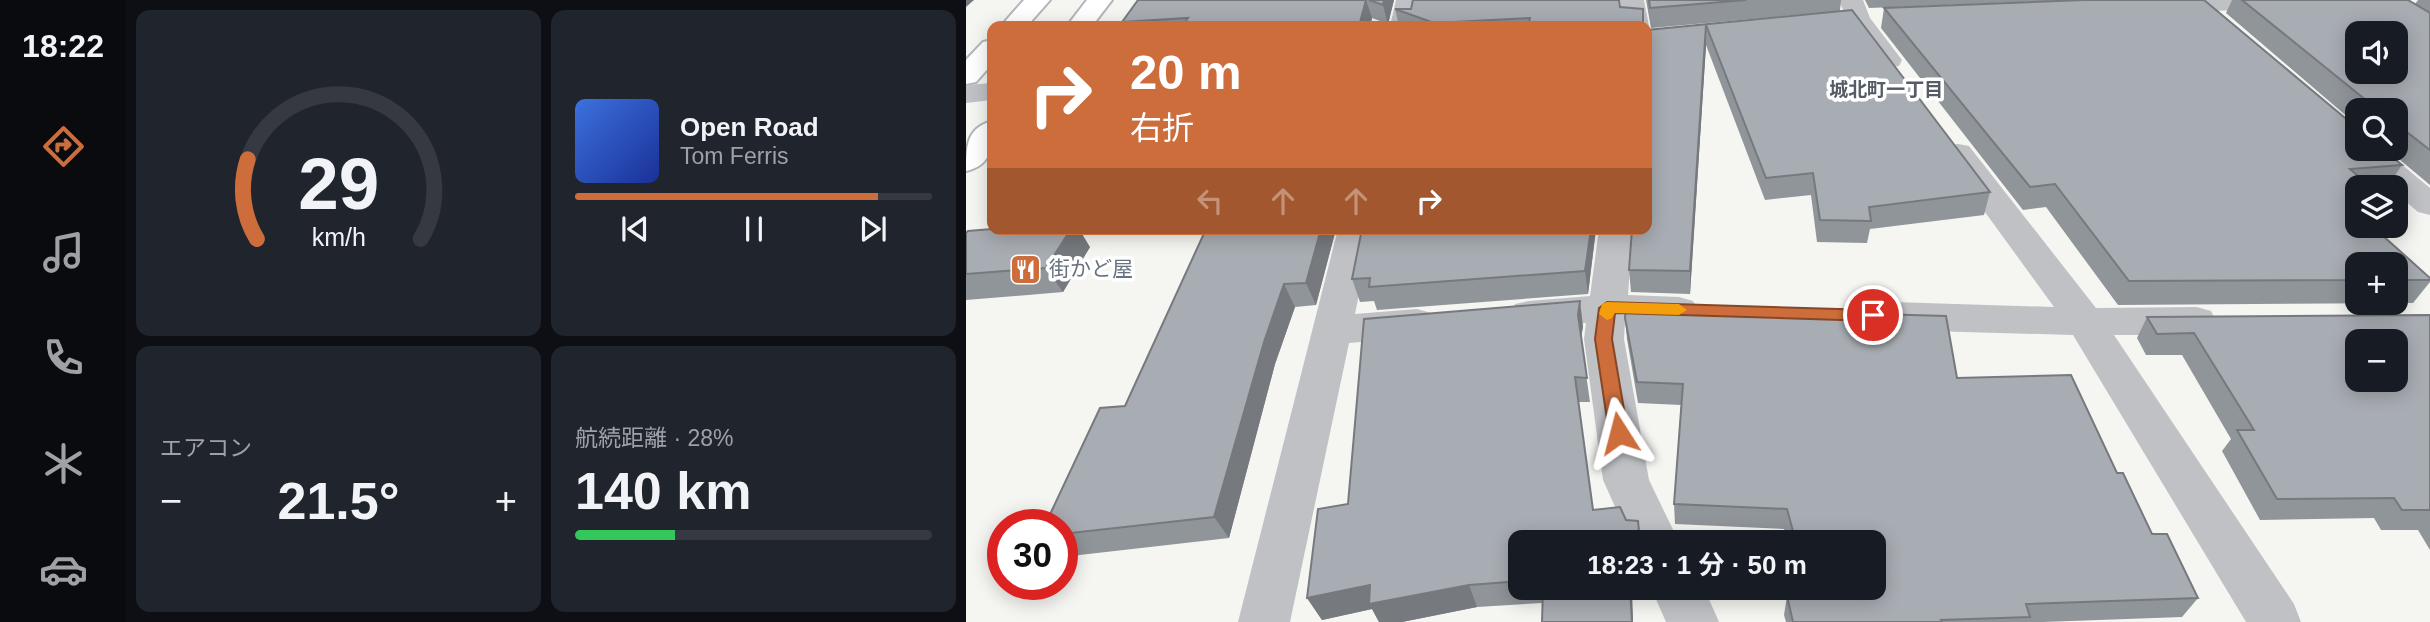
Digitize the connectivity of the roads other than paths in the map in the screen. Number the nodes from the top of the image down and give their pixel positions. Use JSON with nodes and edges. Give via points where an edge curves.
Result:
{"nodes":[{"id":1,"x":1038,"y":0,"type":"edge"},
{"id":2,"x":1100,"y":0,"type":"edge"},
{"id":3,"x":1408,"y":0,"type":"edge"},
{"id":4,"x":1632,"y":0,"type":"edge"},
{"id":5,"x":2319,"y":0,"type":"edge"},
{"id":6,"x":2193,"y":2,"type":"edge"},
{"id":7,"x":2127,"y":8,"type":"edge"},
{"id":8,"x":1857,"y":15,"type":"edge"},
{"id":9,"x":1018,"y":21,"type":"edge"},
{"id":10,"x":1083,"y":21,"type":"edge"},
{"id":11,"x":1403,"y":21,"type":"edge"},
{"id":12,"x":1635,"y":21,"type":"edge"},
{"id":13,"x":2226,"y":30,"type":"edge"},
{"id":14,"x":987,"y":53,"type":"edge"},
{"id":15,"x":966,"y":76,"type":"edge"},
{"id":16,"x":1909,"y":87,"type":"edge"},
{"id":17,"x":987,"y":92,"type":"edge"},
{"id":18,"x":966,"y":94,"type":"edge"},
{"id":19,"x":1934,"y":120,"type":"edge"},
{"id":20,"x":987,"y":137,"type":"edge"},
{"id":21,"x":2378,"y":161,"type":"edge"},
{"id":22,"x":966,"y":162,"type":"edge"},
{"id":23,"x":2430,"y":205,"type":"edge"},
{"id":24,"x":1354,"y":235,"type":"edge"},
{"id":25,"x":1615,"y":235,"type":"edge"},
{"id":26,"x":1607,"y":308,"type":"junction"},
{"id":27,"x":1717,"y":311,"type":"edge"},
{"id":28,"x":1853,"y":315,"type":"edge"},
{"id":29,"x":1497,"y":317,"type":"edge"},
{"id":30,"x":1456,"y":320,"type":"edge"},
{"id":31,"x":2237,"y":321,"type":"edge"},
{"id":32,"x":2085,"y":322,"type":"junction"},
{"id":33,"x":1332,"y":330,"type":"junction"},
{"id":34,"x":1650,"y":530,"type":"edge"},
{"id":35,"x":1683,"y":600,"type":"edge"},
{"id":36,"x":1264,"y":622,"type":"edge"},
{"id":37,"x":1693,"y":622,"type":"edge"},
{"id":38,"x":2275,"y":622,"type":"edge"}],
"edges":[{"from":1,"to":9,"type":"main road"},
{"from":2,"to":10,"type":"main road"},
{"from":3,"to":11,"type":"street"},
{"from":4,"to":12,"type":"street"},
{"from":5,"to":6,"type":"street"},
{"from":6,"to":7,"type":"street"},
{"from":6,"to":13,"type":"street"},
{"from":8,"to":16,"type":"street"},
{"from":14,"to":15,"type":"main road"},
{"from":17,"to":18,"type":"street"},
{"from":19,"to":32,"type":"street"},
{"from":20,"to":22,"type":"main road"},
{"from":21,"to":23,"type":"street"},
{"from":24,"to":33,"type":"street"},
{"from":25,"to":26,"type":"street"},
{"from":26,"to":27,"type":"street"},
{"from":26,"to":29,"type":"street"},
{"from":26,"to":34,"type":"street","via":[[1604,339],[1626,480]]},
{"from":28,"to":32,"type":"street"},
{"from":30,"to":33,"type":"street"},
{"from":31,"to":32,"type":"street"},
{"from":32,"to":38,"type":"street"},
{"from":33,"to":36,"type":"street"},
{"from":35,"to":37,"type":"street"}]}
